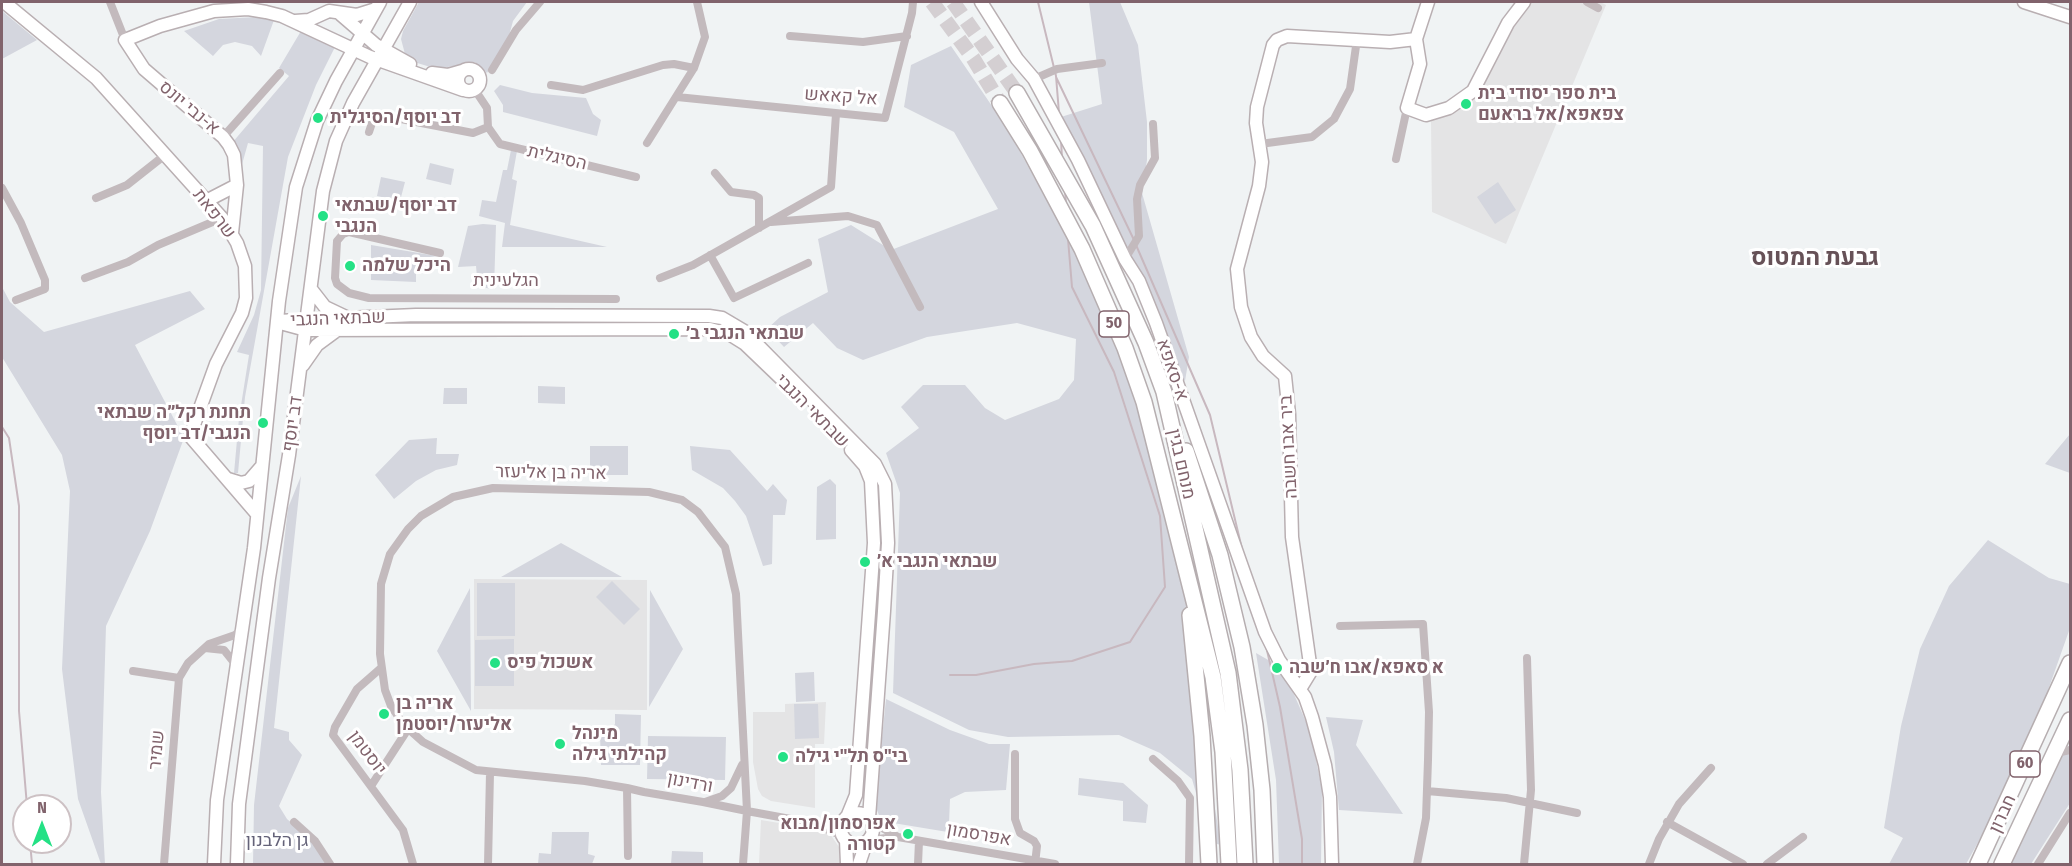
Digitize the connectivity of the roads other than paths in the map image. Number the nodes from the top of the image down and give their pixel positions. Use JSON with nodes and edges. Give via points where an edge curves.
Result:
{"nodes":[{"id":1,"x":110,"y":2,"type":"edge"},
{"id":2,"x":410,"y":2,"type":"edge"},
{"id":3,"x":540,"y":2,"type":"edge"},
{"id":4,"x":697,"y":2,"type":"edge"},
{"id":5,"x":913,"y":2,"type":"edge"},
{"id":6,"x":981,"y":2,"type":"edge"},
{"id":7,"x":1428,"y":2,"type":"edge"},
{"id":8,"x":1524,"y":2,"type":"edge"},
{"id":9,"x":1587,"y":2,"type":"edge"},
{"id":10,"x":2024,"y":2,"type":"edge"},
{"id":11,"x":3,"y":3,"type":"edge"},
{"id":12,"x":378,"y":5,"type":"edge"},
{"id":13,"x":1598,"y":8,"type":"dead end"},
{"id":14,"x":339,"y":13,"type":"junction"},
{"id":15,"x":322,"y":14,"type":"junction"},
{"id":16,"x":2070,"y":17,"type":"edge"},
{"id":17,"x":294,"y":21,"type":"junction"},
{"id":18,"x":362,"y":33,"type":"junction"},
{"id":19,"x":392,"y":33,"type":"junction"},
{"id":20,"x":321,"y":34,"type":"junction"},
{"id":21,"x":790,"y":36,"type":"dead end"},
{"id":22,"x":906,"y":36,"type":"junction"},
{"id":23,"x":1357,"y":39,"type":"junction"},
{"id":24,"x":1416,"y":39,"type":"junction"},
{"id":25,"x":125,"y":40,"type":"junction"},
{"id":26,"x":353,"y":49,"type":"junction"},
{"id":27,"x":380,"y":55,"type":"junction"},
{"id":28,"x":405,"y":62,"type":"junction"},
{"id":29,"x":1102,"y":63,"type":"dead end"},
{"id":30,"x":694,"y":68,"type":"junction"},
{"id":31,"x":492,"y":70,"type":"dead end"},
{"id":32,"x":462,"y":71,"type":"junction"},
{"id":33,"x":280,"y":73,"type":"dead end"},
{"id":34,"x":1034,"y":79,"type":"junction"},
{"id":35,"x":551,"y":85,"type":"dead end"},
{"id":36,"x":469,"y":90,"type":"junction"},
{"id":37,"x":1017,"y":93,"type":"tunnel mouth"},
{"id":38,"x":677,"y":97,"type":"junction"},
{"id":39,"x":1000,"y":103,"type":"tunnel mouth"},
{"id":40,"x":1407,"y":108,"type":"junction"},
{"id":41,"x":836,"y":114,"type":"junction"},
{"id":42,"x":1154,"y":124,"type":"dead end"},
{"id":43,"x":488,"y":127,"type":"junction"},
{"id":44,"x":369,"y":132,"type":"dead end"},
{"id":45,"x":223,"y":137,"type":"junction"},
{"id":46,"x":647,"y":143,"type":"dead end"},
{"id":47,"x":1260,"y":144,"type":"junction"},
{"id":48,"x":165,"y":155,"type":"junction"},
{"id":49,"x":1396,"y":159,"type":"dead end"},
{"id":50,"x":715,"y":174,"type":"dead end"},
{"id":51,"x":636,"y":177,"type":"dead end"},
{"id":52,"x":237,"y":185,"type":"junction"},
{"id":53,"x":2,"y":188,"type":"edge"},
{"id":54,"x":96,"y":198,"type":"dead end"},
{"id":55,"x":206,"y":201,"type":"junction"},
{"id":56,"x":222,"y":218,"type":"junction"},
{"id":57,"x":769,"y":222,"type":"junction"},
{"id":58,"x":759,"y":228,"type":"junction"},
{"id":59,"x":232,"y":233,"type":"junction"},
{"id":60,"x":440,"y":253,"type":"dead end"},
{"id":61,"x":710,"y":255,"type":"junction"},
{"id":62,"x":1125,"y":259,"type":"junction"},
{"id":63,"x":808,"y":263,"type":"dead end"},
{"id":64,"x":85,"y":278,"type":"dead end"},
{"id":65,"x":660,"y":278,"type":"dead end"},
{"id":66,"x":311,"y":289,"type":"junction"},
{"id":67,"x":426,"y":298,"type":"junction"},
{"id":68,"x":616,"y":299,"type":"dead end"},
{"id":69,"x":16,"y":300,"type":"dead end"},
{"id":70,"x":920,"y":307,"type":"dead end"},
{"id":71,"x":427,"y":315,"type":"junction"},
{"id":72,"x":361,"y":318,"type":"junction"},
{"id":73,"x":277,"y":321,"type":"junction"},
{"id":74,"x":307,"y":325,"type":"junction"},
{"id":75,"x":427,"y":328,"type":"junction"},
{"id":76,"x":339,"y":330,"type":"junction"},
{"id":77,"x":301,"y":368,"type":"junction"},
{"id":78,"x":1164,"y":392,"type":"junction"},
{"id":79,"x":262,"y":465,"type":"junction"},
{"id":80,"x":228,"y":479,"type":"junction"},
{"id":81,"x":257,"y":514,"type":"junction"},
{"id":82,"x":1184,"y":562,"type":"junction"},
{"id":83,"x":1340,"y":626,"type":"dead end"},
{"id":84,"x":242,"y":629,"type":"junction"},
{"id":85,"x":205,"y":648,"type":"junction"},
{"id":86,"x":1527,"y":658,"type":"dead end"},
{"id":87,"x":2070,"y":663,"type":"edge"},
{"id":88,"x":381,"y":668,"type":"junction"},
{"id":89,"x":237,"y":669,"type":"junction"},
{"id":90,"x":133,"y":671,"type":"dead end"},
{"id":91,"x":179,"y":678,"type":"junction"},
{"id":92,"x":1300,"y":689,"type":"junction"},
{"id":93,"x":2070,"y":720,"type":"edge"},
{"id":94,"x":408,"y":729,"type":"junction"},
{"id":95,"x":2070,"y":750,"type":"edge"},
{"id":96,"x":1015,"y":754,"type":"dead end"},
{"id":97,"x":2054,"y":756,"type":"junction"},
{"id":98,"x":744,"y":759,"type":"junction"},
{"id":99,"x":1153,"y":759,"type":"dead end"},
{"id":100,"x":1712,"y":768,"type":"dead end"},
{"id":101,"x":490,"y":773,"type":"junction"},
{"id":102,"x":371,"y":786,"type":"junction"},
{"id":103,"x":627,"y":788,"type":"junction"},
{"id":104,"x":1427,"y":791,"type":"junction"},
{"id":105,"x":703,"y":802,"type":"junction"},
{"id":106,"x":1531,"y":804,"type":"junction"},
{"id":107,"x":747,"y":811,"type":"junction"},
{"id":108,"x":1576,"y":813,"type":"dead end"},
{"id":109,"x":2070,"y":813,"type":"edge"},
{"id":110,"x":845,"y":819,"type":"junction"},
{"id":111,"x":870,"y":820,"type":"junction"},
{"id":112,"x":294,"y":822,"type":"dead end"},
{"id":113,"x":1668,"y":822,"type":"junction"},
{"id":114,"x":812,"y":823,"type":"junction"},
{"id":115,"x":898,"y":837,"type":"junction"},
{"id":116,"x":1803,"y":837,"type":"dead end"},
{"id":117,"x":844,"y":838,"type":"junction"},
{"id":118,"x":919,"y":841,"type":"junction"},
{"id":119,"x":867,"y":842,"type":"junction"},
{"id":120,"x":628,"y":856,"type":"dead end"},
{"id":121,"x":1036,"y":863,"type":"edge"},
{"id":122,"x":164,"y":864,"type":"edge"},
{"id":123,"x":214,"y":864,"type":"edge"},
{"id":124,"x":237,"y":864,"type":"edge"},
{"id":125,"x":330,"y":864,"type":"edge"},
{"id":126,"x":413,"y":864,"type":"edge"},
{"id":127,"x":488,"y":864,"type":"edge"},
{"id":128,"x":743,"y":864,"type":"edge"},
{"id":129,"x":848,"y":864,"type":"edge"},
{"id":130,"x":860,"y":864,"type":"edge"},
{"id":131,"x":918,"y":864,"type":"edge"},
{"id":132,"x":1055,"y":864,"type":"edge"},
{"id":133,"x":1189,"y":864,"type":"edge"},
{"id":134,"x":1209,"y":864,"type":"edge"},
{"id":135,"x":1229,"y":864,"type":"edge"},
{"id":136,"x":1245,"y":864,"type":"edge"},
{"id":137,"x":1264,"y":864,"type":"edge"},
{"id":138,"x":1332,"y":864,"type":"edge"},
{"id":139,"x":1417,"y":864,"type":"edge"},
{"id":140,"x":1524,"y":864,"type":"edge"},
{"id":141,"x":1649,"y":864,"type":"edge"},
{"id":142,"x":1743,"y":864,"type":"edge"},
{"id":143,"x":1767,"y":864,"type":"edge"},
{"id":144,"x":1978,"y":864,"type":"edge"},
{"id":145,"x":2002,"y":864,"type":"edge"},
{"id":146,"x":2038,"y":864,"type":"edge"}],
"edges":[{"from":1,"to":25,"type":"street","name":"א-נבי יונס"},
{"from":2,"to":19,"type":"street","name":"דב יוסף"},
{"from":3,"to":31,"type":"street","via":[[516,30]]},
{"from":4,"to":30,"type":"street","via":[[705,37]]},
{"from":5,"to":22,"type":"street","name":"אל קאאש"},
{"from":6,"to":34,"type":"street","name":"א-סאפא"},
{"from":7,"to":24,"type":"street"},
{"from":8,"to":40,"type":"street","via":[[1508,23],[1480,81],[1466,98],[1426,115]]},
{"from":9,"to":13,"type":"street"},
{"from":10,"to":16,"type":"street"},
{"from":11,"to":48,"type":"street","name":"שרפאת","via":[[96,78]]},
{"from":12,"to":14,"type":"street","via":[[357,15]]},
{"from":12,"to":18,"type":"street","name":"דב יוסף"},
{"from":14,"to":15,"type":"street"},
{"from":14,"to":18,"type":"street"},
{"from":15,"to":17,"type":"street"},
{"from":15,"to":20,"type":"street"},
{"from":17,"to":20,"type":"street"},
{"from":17,"to":25,"type":"street","via":[[266,12],[228,9]]},
{"from":18,"to":26,"type":"street","name":"דב יוסף"},
{"from":18,"to":27,"type":"street"},
{"from":19,"to":27,"type":"street","name":"דב יוסף"},
{"from":19,"to":28,"type":"street"},
{"from":20,"to":26,"type":"street"},
{"from":21,"to":22,"type":"street","via":[[863,42]]},
{"from":22,"to":41,"type":"street","name":"אל קאאש","via":[[885,118]]},
{"from":23,"to":24,"type":"street","name":"ביר אבו חשבה"},
{"from":23,"to":47,"type":"street","via":[[1350,89],[1334,119],[1312,137]]},
{"from":23,"to":47,"type":"street","name":"ביר אבו חשבה","via":[[1287,36],[1273,45],[1257,107]]},
{"from":24,"to":40,"type":"street","via":[[1420,64]]},
{"from":25,"to":45,"type":"street","name":"א-נבי יונס","via":[[144,69]]},
{"from":26,"to":27,"type":"street"},
{"from":26,"to":73,"type":"street","name":"דב יוסף","via":[[318,121],[296,187]]},
{"from":27,"to":28,"type":"street"},
{"from":27,"to":36,"type":"street"},
{"from":27,"to":66,"type":"street","name":"דב יוסף","via":[[353,103],[328,168]]},
{"from":28,"to":32,"type":"street","via":[[441,75]]},
{"from":29,"to":34,"type":"street","via":[[1057,69]]},
{"from":30,"to":35,"type":"street","via":[[663,65],[583,90]]},
{"from":30,"to":38,"type":"street"},
{"from":32,"to":36,"type":"street","via":[[458,82]]},
{"from":32,"to":36,"type":"street","via":[[472,69],[479,75],[480,83]]},
{"from":33,"to":45,"type":"street"},
{"from":34,"to":62,"type":"street","name":"א-סאפא"},
{"from":36,"to":43,"type":"street","via":[[487,108]]},
{"from":37,"to":78,"type":"highway","name":"מנחם בגין","number":"50","via":[[1093,226]]},
{"from":38,"to":41,"type":"street","name":"אל קאאש"},
{"from":38,"to":46,"type":"street"},
{"from":39,"to":82,"type":"highway","name":"מנחם בגין","number":"50","via":[[1060,205],[1125,348],[1156,446]]},
{"from":40,"to":49,"type":"street"},
{"from":41,"to":57,"type":"street","via":[[831,187]]},
{"from":42,"to":62,"type":"street","via":[[1155,159],[1140,185],[1137,199],[1139,236]]},
{"from":43,"to":44,"type":"street","via":[[473,133],[375,114]]},
{"from":43,"to":51,"type":"street","name":"הסיגלית","via":[[500,144]]},
{"from":45,"to":52,"type":"street","name":"א-נבי יונס","via":[[234,155]]},
{"from":47,"to":92,"type":"street","name":"ביר אבו חשבה","via":[[1259,186],[1237,269],[1241,307],[1251,337],[1263,356],[1285,376],[1292,537],[1311,671]]},
{"from":48,"to":54,"type":"street","via":[[127,185]]},
{"from":48,"to":55,"type":"street","name":"שרפאת"},
{"from":50,"to":58,"type":"street","via":[[731,192],[759,198]]},
{"from":52,"to":55,"type":"street"},
{"from":52,"to":59,"type":"street","name":"א-נבי יונס"},
{"from":53,"to":69,"type":"street","via":[[45,280],[45,289]]},
{"from":55,"to":56,"type":"street","name":"שרפאת"},
{"from":56,"to":59,"type":"street","name":"שרפאת"},
{"from":56,"to":64,"type":"street"},
{"from":57,"to":58,"type":"street"},
{"from":57,"to":70,"type":"street","via":[[848,216],[877,225]]},
{"from":58,"to":61,"type":"street"},
{"from":59,"to":80,"type":"street","name":"שרפאת","via":[[244,266],[246,298],[190,436]]},
{"from":60,"to":67,"type":"street","name":"הגלעינית","via":[[349,232],[337,242],[335,278],[349,293],[369,298]]},
{"from":61,"to":63,"type":"street","via":[[734,298]]},
{"from":61,"to":65,"type":"street"},
{"from":62,"to":92,"type":"street","name":"א-סאפא","via":[[1139,281],[1156,323],[1265,632]]},
{"from":66,"to":72,"type":"street","via":[[330,311]]},
{"from":66,"to":74,"type":"street","name":"דב יוסף"},
{"from":67,"to":68,"type":"street","name":"הגלעינית"},
{"from":67,"to":71,"type":"street"},
{"from":71,"to":72,"type":"street","name":"שבתאי הנגבי"},
{"from":71,"to":75,"type":"street"},
{"from":71,"to":111,"type":"street","name":"שבתאי הנגבי","via":[[722,318],[758,343],[875,464],[887,493],[888,543]]},
{"from":72,"to":74,"type":"street","name":"שבתאי הנגבי"},
{"from":73,"to":74,"type":"street","name":"שבתאי הנגבי"},
{"from":73,"to":79,"type":"street","name":"דב יוסף"},
{"from":74,"to":76,"type":"street","name":"שבתאי הנגבי"},
{"from":74,"to":77,"type":"street","name":"דב יוסף"},
{"from":75,"to":76,"type":"street","name":"שבתאי הנגבי"},
{"from":75,"to":110,"type":"street","name":"שבתאי הנגבי","via":[[720,331],[745,344],[859,457],[872,489],[873,543],[856,795]]},
{"from":76,"to":77,"type":"street","via":[[315,347]]},
{"from":77,"to":124,"type":"street","name":"דב יוסף","via":[[239,804]]},
{"from":78,"to":136,"type":"highway","name":"מנחם בגין","number":"50","via":[[1226,662],[1240,771]]},
{"from":78,"to":137,"type":"highway","via":[[1213,532],[1242,647],[1262,790]]},
{"from":79,"to":80,"type":"street","via":[[249,481],[238,483]]},
{"from":79,"to":81,"type":"street","name":"דב יוסף"},
{"from":80,"to":81,"type":"street","name":"שרפאת"},
{"from":81,"to":84,"type":"street","name":"דב יוסף"},
{"from":82,"to":134,"type":"highway","via":[[1202,736]]},
{"from":82,"to":135,"type":"highway","name":"מנחם בגין","number":"50","via":[[1213,677],[1223,752]]},
{"from":83,"to":104,"type":"street","via":[[1423,624],[1429,712]]},
{"from":84,"to":85,"type":"street"},
{"from":84,"to":89,"type":"street","name":"דב יוסף"},
{"from":85,"to":89,"type":"street","via":[[226,651]]},
{"from":85,"to":91,"type":"street","via":[[188,663]]},
{"from":86,"to":106,"type":"street"},
{"from":87,"to":144,"type":"highway","name":"חברון","number":"60"},
{"from":88,"to":94,"type":"street","name":"אריה בן אליעזר","via":[[391,706]]},
{"from":88,"to":98,"type":"street","name":"אריה בן אליעזר","via":[[379,618],[385,569],[403,535],[436,506],[468,492],[493,488],[664,494],[682,500],[698,512],[717,534],[729,560],[735,594]]},
{"from":88,"to":102,"type":"street","name":"יוסטמן","via":[[357,689],[333,735]]},
{"from":89,"to":123,"type":"street","name":"דב יוסף","via":[[217,800]]},
{"from":90,"to":91,"type":"street"},
{"from":91,"to":122,"type":"street","name":"שמיר"},
{"from":92,"to":138,"type":"street","name":"א-סאפא","via":[[1325,765],[1332,816]]},
{"from":93,"to":97,"type":"highway","name":"חברון","number":"60"},
{"from":94,"to":101,"type":"street","name":"אריה בן אליעזר","via":[[448,758]]},
{"from":94,"to":102,"type":"street"},
{"from":95,"to":97,"type":"street"},
{"from":96,"to":121,"type":"street","via":[[1015,819],[1020,833],[1037,846]]},
{"from":97,"to":145,"type":"highway","name":"חברון","number":"60"},
{"from":98,"to":105,"type":"street","via":[[731,788],[722,796]]},
{"from":98,"to":107,"type":"street","name":"אריה בן אליעזר"},
{"from":99,"to":133,"type":"street","via":[[1190,798]]},
{"from":100,"to":113,"type":"street","via":[[1688,792]]},
{"from":101,"to":103,"type":"street","name":"ורדינון"},
{"from":101,"to":127,"type":"street"},
{"from":102,"to":126,"type":"street","name":"יוסטמן","via":[[403,830]]},
{"from":103,"to":105,"type":"street","name":"ורדינון"},
{"from":103,"to":120,"type":"street"},
{"from":104,"to":106,"type":"street"},
{"from":104,"to":139,"type":"street"},
{"from":105,"to":107,"type":"street","name":"ורדינון"},
{"from":106,"to":108,"type":"street"},
{"from":106,"to":140,"type":"street"},
{"from":107,"to":114,"type":"street","name":"ורדינון"},
{"from":107,"to":128,"type":"street","name":"אריה בן אליעזר"},
{"from":109,"to":146,"type":"street"},
{"from":110,"to":111,"type":"street","via":[[856,813]]},
{"from":110,"to":114,"type":"street","name":"ורדינון"},
{"from":110,"to":117,"type":"street"},
{"from":111,"to":115,"type":"street","name":"אפרסמון"},
{"from":111,"to":119,"type":"street","via":[[873,832]]},
{"from":112,"to":125,"type":"street","via":[[315,841]]},
{"from":113,"to":141,"type":"street"},
{"from":113,"to":142,"type":"street"},
{"from":114,"to":117,"type":"street","name":"ורדינון"},
{"from":115,"to":118,"type":"street","name":"אפרסמון"},
{"from":115,"to":119,"type":"street","name":"אפרסמון"},
{"from":116,"to":143,"type":"street"},
{"from":117,"to":119,"type":"street","via":[[853,844]]},
{"from":117,"to":129,"type":"street"},
{"from":118,"to":121,"type":"street","name":"אפרסמון"},
{"from":118,"to":131,"type":"street"},
{"from":119,"to":130,"type":"street"},
{"from":121,"to":132,"type":"street","name":"אפרסמון"}]}
